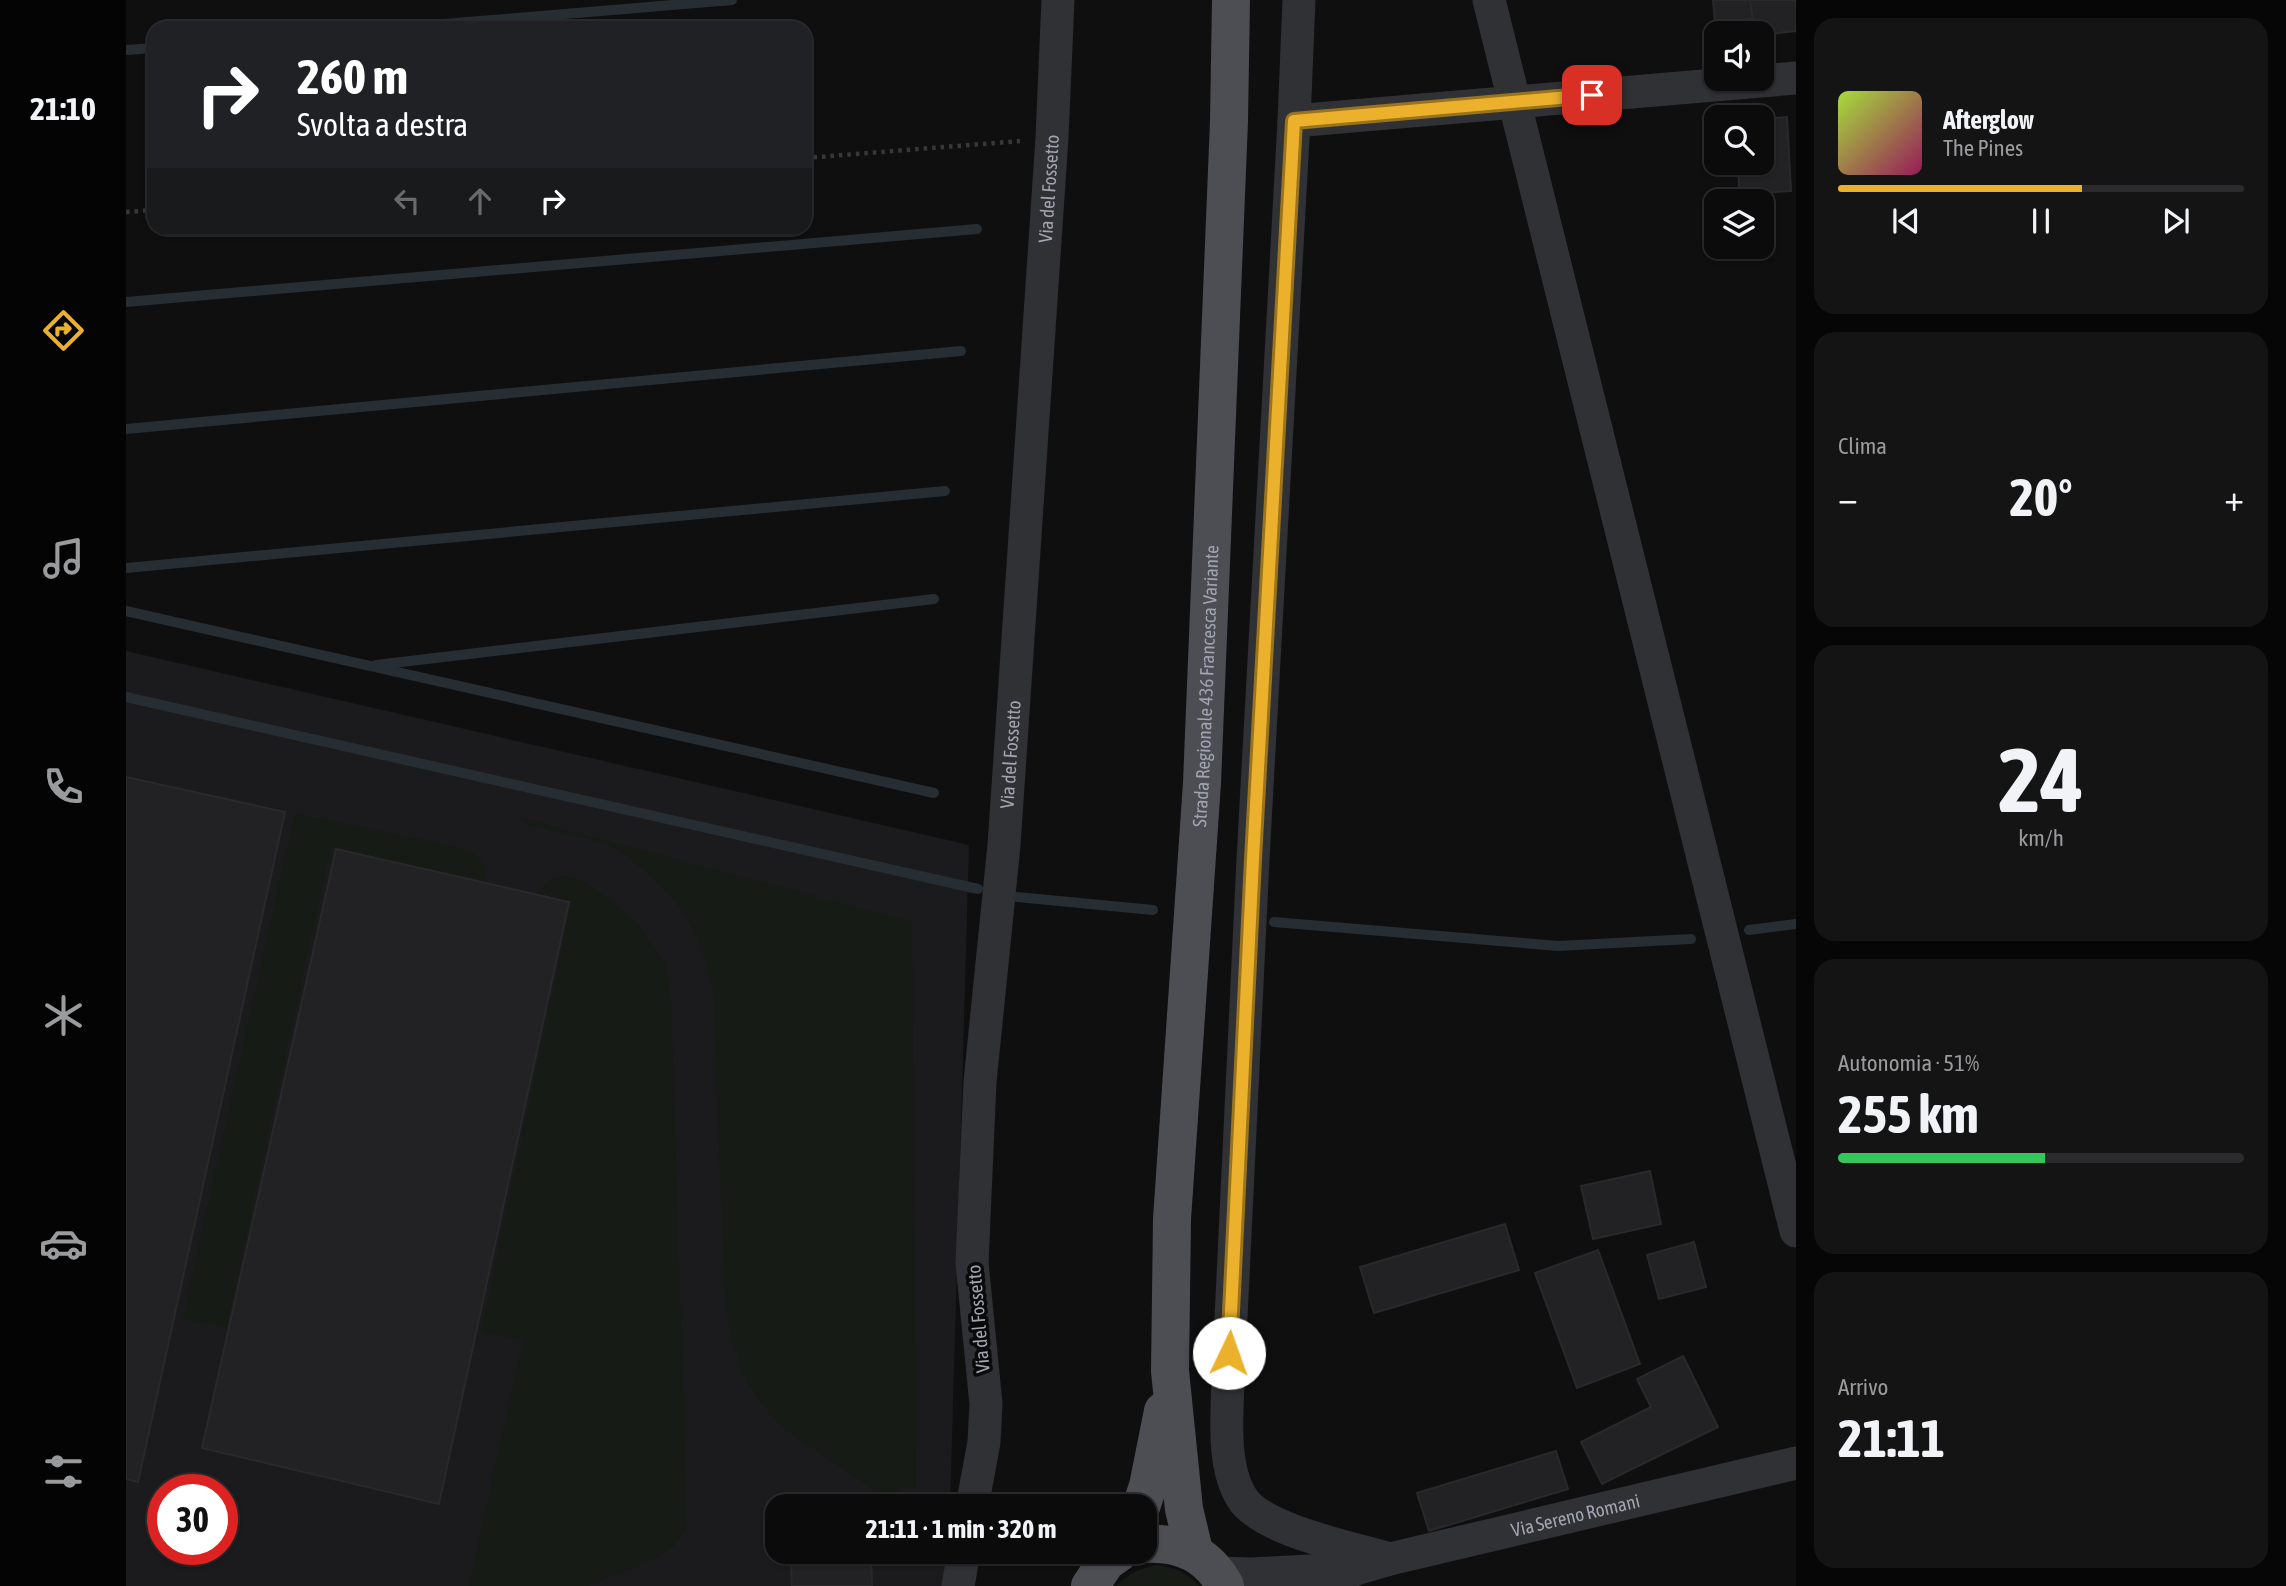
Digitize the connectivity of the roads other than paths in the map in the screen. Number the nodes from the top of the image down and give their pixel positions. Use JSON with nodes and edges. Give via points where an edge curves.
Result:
{"nodes":[{"id":1,"x":1058,"y":0,"type":"edge"},
{"id":2,"x":1231,"y":0,"type":"edge"},
{"id":3,"x":1299,"y":0,"type":"edge"},
{"id":4,"x":1489,"y":0,"type":"edge"},
{"id":5,"x":1796,"y":78,"type":"edge"},
{"id":6,"x":1515,"y":102,"type":"junction"},
{"id":7,"x":1294,"y":121,"type":"junction"},
{"id":8,"x":1796,"y":1231,"type":"edge"},
{"id":9,"x":1170,"y":1371,"type":"junction"},
{"id":10,"x":1796,"y":1463,"type":"edge"},
{"id":11,"x":974,"y":1494,"type":"edge"},
{"id":12,"x":1145,"y":1494,"type":"edge"},
{"id":13,"x":1157,"y":1544,"type":"edge"},
{"id":14,"x":1390,"y":1559,"type":"junction"},
{"id":15,"x":962,"y":1564,"type":"edge"},
{"id":16,"x":1105,"y":1564,"type":"edge"},
{"id":17,"x":1356,"y":1569,"type":"junction"},
{"id":18,"x":1212,"y":1570,"type":"edge"},
{"id":19,"x":958,"y":1586,"type":"edge"},
{"id":20,"x":1090,"y":1586,"type":"edge"},
{"id":21,"x":1322,"y":1586,"type":"edge"}],
"edges":[{"from":1,"to":11,"type":"street","name":"Via del Fossetto","via":[[1004,831],[979,1109],[972,1263],[986,1404]]},
{"from":2,"to":9,"type":"main road","name":"Strada Regionale 436 Francesca Variante","via":[[1202,783],[1172,1219]]},
{"from":3,"to":7,"type":"street"},
{"from":4,"to":6,"type":"street"},
{"from":5,"to":6,"type":"street"},
{"from":6,"to":7,"type":"street"},
{"from":6,"to":8,"type":"street"},
{"from":7,"to":14,"type":"street","via":[[1252,873],[1227,1443],[1232,1474],[1253,1512],[1280,1526]]},
{"from":9,"to":12,"type":"main road"},
{"from":9,"to":18,"type":"main road","via":[[1184,1509]]},
{"from":10,"to":14,"type":"street","name":"Via Sereno Romani"},
{"from":13,"to":18,"type":"main road","via":[[1170,1543]]},
{"from":14,"to":17,"type":"street","name":"Via Sereno Romani"},
{"from":15,"to":19,"type":"street"},
{"from":16,"to":20,"type":"main road"},
{"from":17,"to":18,"type":"street","via":[[1251,1574]]},
{"from":17,"to":21,"type":"street"}]}
